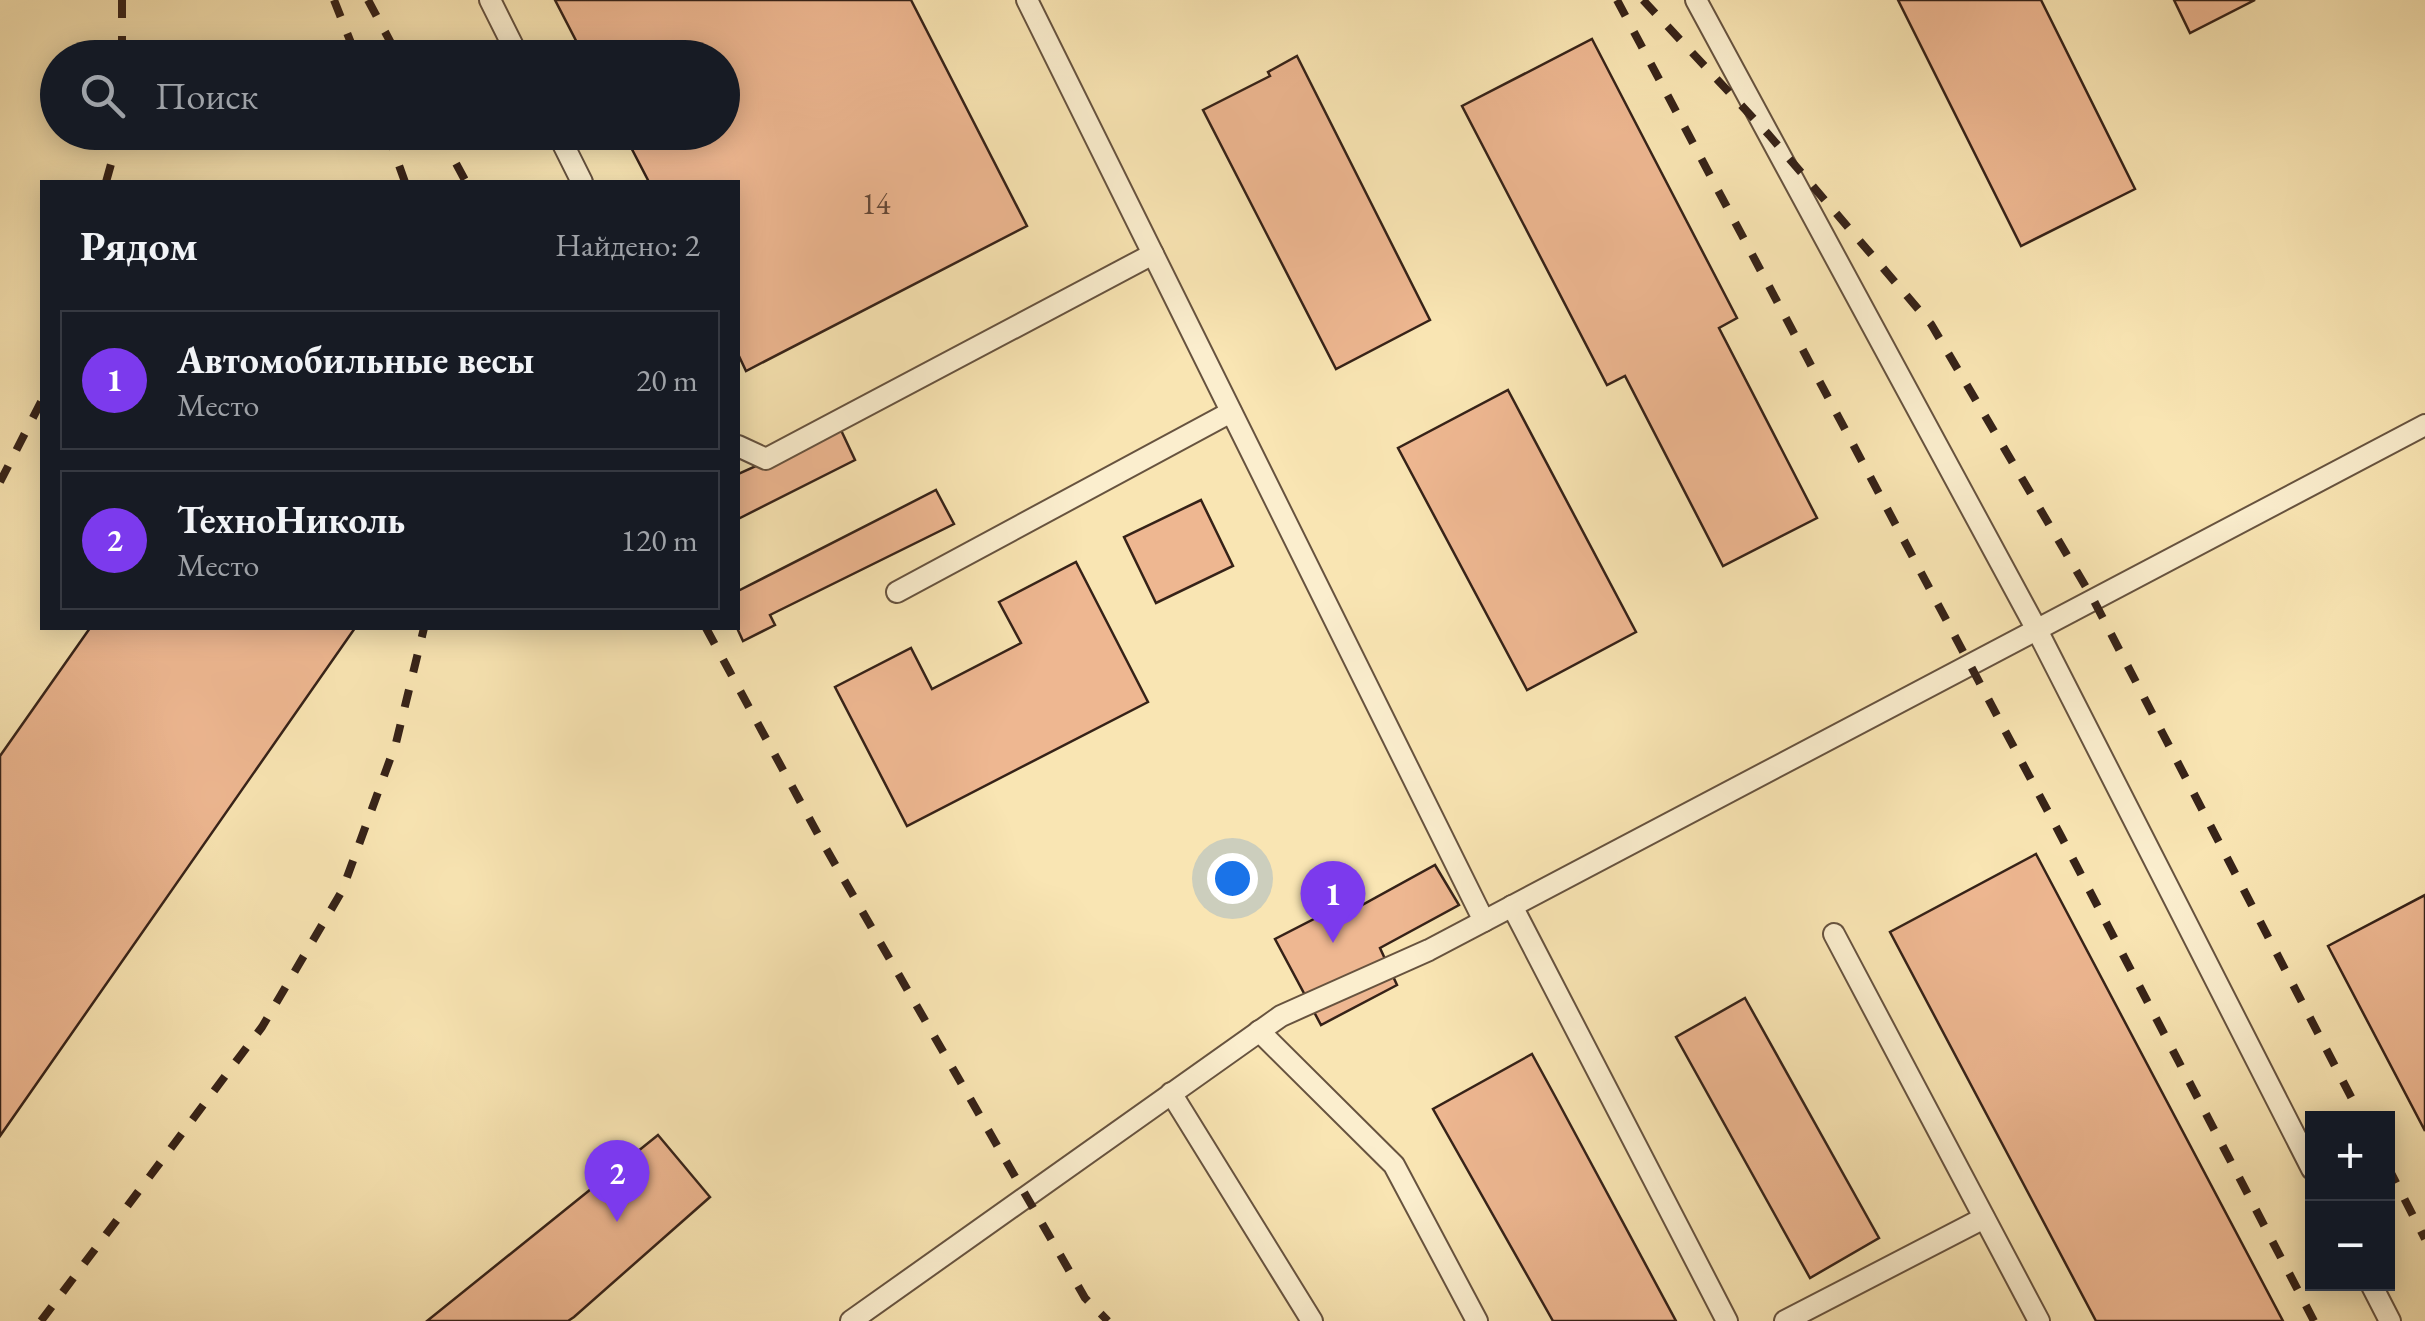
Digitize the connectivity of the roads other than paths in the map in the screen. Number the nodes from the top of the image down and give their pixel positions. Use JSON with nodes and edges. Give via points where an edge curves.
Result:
{"nodes":[{"id":1,"x":490,"y":0,"type":"edge"},
{"id":2,"x":1027,"y":0,"type":"edge"},
{"id":3,"x":1696,"y":0,"type":"edge"},
{"id":4,"x":510,"y":40,"type":"edge"},
{"id":5,"x":566,"y":150,"type":"edge"},
{"id":6,"x":581,"y":180,"type":"edge"},
{"id":7,"x":1153,"y":254,"type":"junction"},
{"id":8,"x":1231,"y":412,"type":"junction"},
{"id":9,"x":2425,"y":425,"type":"edge"},
{"id":10,"x":740,"y":447,"type":"edge"},
{"id":11,"x":897,"y":592,"type":"dead end"},
{"id":12,"x":2037,"y":630,"type":"junction"},
{"id":13,"x":1512,"y":906,"type":"junction"},
{"id":14,"x":1484,"y":921,"type":"junction"},
{"id":15,"x":1834,"y":934,"type":"dead end"},
{"id":16,"x":1259,"y":1031,"type":"junction"},
{"id":17,"x":1171,"y":1094,"type":"junction"},
{"id":18,"x":2305,"y":1155,"type":"edge"},
{"id":19,"x":1984,"y":1218,"type":"junction"},
{"id":20,"x":2375,"y":1291,"type":"edge"},
{"id":21,"x":851,"y":1321,"type":"edge"},
{"id":22,"x":1312,"y":1321,"type":"edge"},
{"id":23,"x":1477,"y":1321,"type":"edge"},
{"id":24,"x":1726,"y":1321,"type":"edge"},
{"id":25,"x":1785,"y":1321,"type":"edge"},
{"id":26,"x":2039,"y":1321,"type":"edge"},
{"id":27,"x":2390,"y":1321,"type":"edge"}],
"edges":[{"from":1,"to":4,"type":"lane"},
{"from":2,"to":7,"type":"lane"},
{"from":3,"to":12,"type":"lane"},
{"from":5,"to":6,"type":"lane"},
{"from":7,"to":8,"type":"lane"},
{"from":7,"to":10,"type":"lane","via":[[766,459]]},
{"from":8,"to":11,"type":"lane"},
{"from":8,"to":14,"type":"lane"},
{"from":9,"to":12,"type":"lane"},
{"from":12,"to":13,"type":"lane"},
{"from":12,"to":18,"type":"lane"},
{"from":13,"to":14,"type":"lane"},
{"from":13,"to":24,"type":"lane"},
{"from":14,"to":16,"type":"lane"},
{"from":15,"to":19,"type":"lane"},
{"from":16,"to":17,"type":"lane"},
{"from":16,"to":23,"type":"lane","via":[[1394,1165]]},
{"from":17,"to":21,"type":"lane"},
{"from":17,"to":22,"type":"lane"},
{"from":19,"to":25,"type":"lane"},
{"from":19,"to":26,"type":"lane"},
{"from":20,"to":27,"type":"lane"}]}
